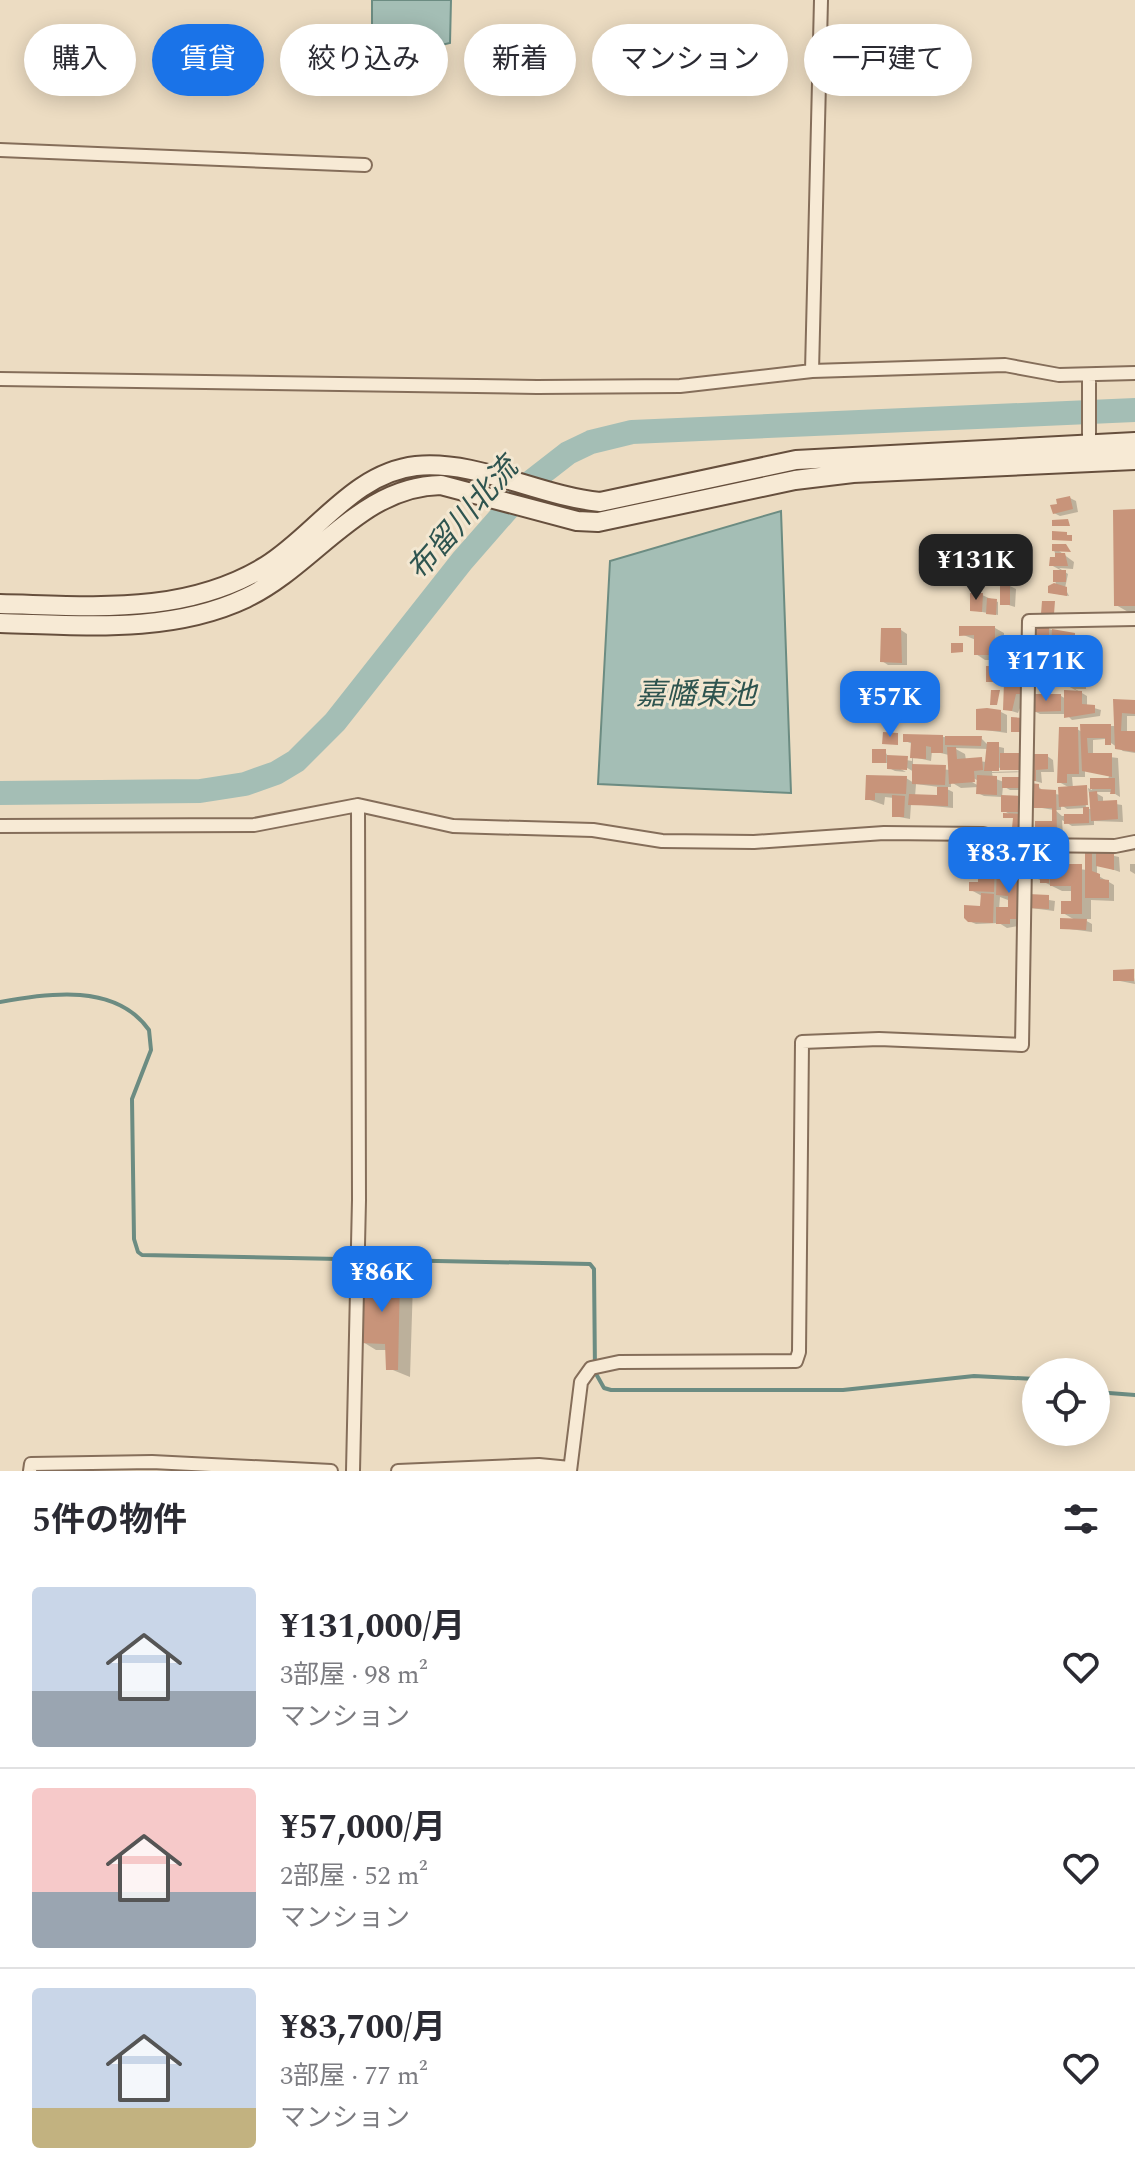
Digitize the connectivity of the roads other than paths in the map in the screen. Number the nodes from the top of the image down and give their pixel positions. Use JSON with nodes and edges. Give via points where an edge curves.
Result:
{"nodes":[{"id":1,"x":821,"y":0,"type":"edge"},
{"id":2,"x":0,"y":150,"type":"edge"},
{"id":3,"x":365,"y":165,"type":"dead end"},
{"id":4,"x":812,"y":371,"type":"junction"},
{"id":5,"x":1135,"y":373,"type":"edge"},
{"id":6,"x":1089,"y":378,"type":"junction"},
{"id":7,"x":0,"y":379,"type":"edge"},
{"id":8,"x":1135,"y":442,"type":"edge"},
{"id":9,"x":1089,"y":446,"type":"junction"},
{"id":10,"x":1135,"y":460,"type":"edge"},
{"id":11,"x":0,"y":604,"type":"edge"},
{"id":12,"x":1135,"y":619,"type":"edge"},
{"id":13,"x":0,"y":623,"type":"edge"},
{"id":14,"x":358,"y":805,"type":"junction"},
{"id":15,"x":0,"y":826,"type":"edge"},
{"id":16,"x":1135,"y":842,"type":"edge"},
{"id":17,"x":1026,"y":845,"type":"junction"},
{"id":18,"x":570,"y":1470,"type":"edge"},
{"id":19,"x":30,"y":1471,"type":"edge"},
{"id":20,"x":331,"y":1471,"type":"edge"},
{"id":21,"x":353,"y":1471,"type":"edge"},
{"id":22,"x":398,"y":1471,"type":"edge"}],
"edges":[{"from":1,"to":4,"type":"street"},
{"from":2,"to":3,"type":"street"},
{"from":4,"to":6,"type":"street","via":[[1005,365]]},
{"from":4,"to":7,"type":"street","via":[[680,386]]},
{"from":5,"to":6,"type":"street"},
{"from":6,"to":9,"type":"street"},
{"from":8,"to":9,"type":"street"},
{"from":9,"to":10,"type":"street"},
{"from":9,"to":11,"type":"street","via":[[796,460],[600,502],[441,466],[413,466],[376,479],[268,565],[199,595],[107,607]]},
{"from":9,"to":13,"type":"street","via":[[838,474],[598,522],[422,485],[373,502],[270,585],[193,616],[117,625]]},
{"from":12,"to":17,"type":"street","via":[[1029,621]]},
{"from":14,"to":15,"type":"street","via":[[254,825]]},
{"from":14,"to":17,"type":"street","via":[[453,826],[593,830],[662,841],[983,834]]},
{"from":14,"to":21,"type":"street"},
{"from":16,"to":17,"type":"street"},
{"from":17,"to":18,"type":"street","via":[[1022,1045],[879,1039],[802,1042],[796,1361],[619,1362],[591,1368],[581,1382]]},
{"from":18,"to":22,"type":"street","via":[[539,1465]]},
{"from":19,"to":20,"type":"street","via":[[31,1464],[152,1462]]}]}
